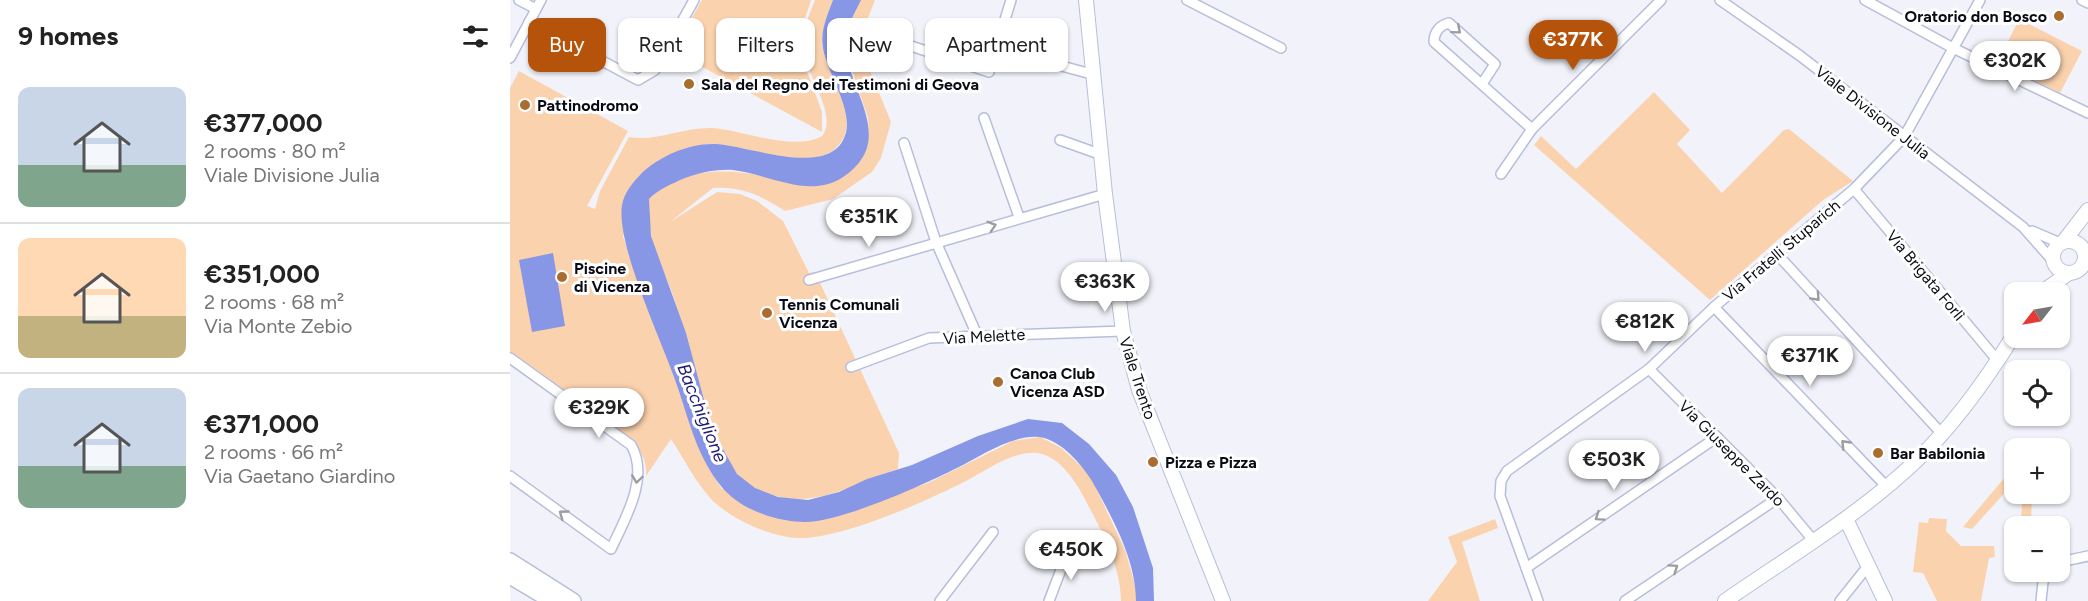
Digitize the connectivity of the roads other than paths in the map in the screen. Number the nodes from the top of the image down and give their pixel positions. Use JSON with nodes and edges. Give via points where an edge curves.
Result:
{"nodes":[{"id":1,"x":519,"y":0,"type":"edge"},
{"id":2,"x":694,"y":0,"type":"edge"},
{"id":3,"x":1011,"y":0,"type":"edge"},
{"id":4,"x":1086,"y":0,"type":"edge"},
{"id":5,"x":1187,"y":0,"type":"edge"},
{"id":6,"x":1661,"y":0,"type":"edge"},
{"id":7,"x":1720,"y":0,"type":"edge"},
{"id":8,"x":1865,"y":0,"type":"edge"},
{"id":9,"x":1980,"y":0,"type":"edge"},
{"id":10,"x":2082,"y":0,"type":"edge"},
{"id":11,"x":2088,"y":3,"type":"edge"},
{"id":12,"x":539,"y":4,"type":"edge"},
{"id":13,"x":531,"y":18,"type":"edge"},
{"id":14,"x":1005,"y":18,"type":"edge"},
{"id":15,"x":528,"y":24,"type":"edge"},
{"id":16,"x":1281,"y":48,"type":"dead end"},
{"id":17,"x":1953,"y":48,"type":"junction"},
{"id":18,"x":510,"y":58,"type":"edge"},
{"id":19,"x":606,"y":63,"type":"edge"},
{"id":20,"x":1068,"y":68,"type":"edge"},
{"id":21,"x":1095,"y":75,"type":"junction"},
{"id":22,"x":1482,"y":84,"type":"junction"},
{"id":23,"x":2088,"y":113,"type":"edge"},
{"id":24,"x":984,"y":117,"type":"dead end"},
{"id":25,"x":1532,"y":129,"type":"junction"},
{"id":26,"x":1904,"y":137,"type":"junction"},
{"id":27,"x":1060,"y":140,"type":"dead end"},
{"id":28,"x":904,"y":143,"type":"dead end"},
{"id":29,"x":1102,"y":155,"type":"junction"},
{"id":30,"x":1501,"y":174,"type":"dead end"},
{"id":31,"x":1854,"y":189,"type":"junction"},
{"id":32,"x":1105,"y":194,"type":"junction"},
{"id":33,"x":2088,"y":210,"type":"edge"},
{"id":34,"x":1019,"y":217,"type":"junction"},
{"id":35,"x":2023,"y":227,"type":"junction"},
{"id":36,"x":936,"y":242,"type":"junction"},
{"id":37,"x":2062,"y":242,"type":"junction"},
{"id":38,"x":2084,"y":250,"type":"edge"},
{"id":39,"x":1777,"y":254,"type":"junction"},
{"id":40,"x":2054,"y":262,"type":"junction"},
{"id":41,"x":2078,"y":271,"type":"edge"},
{"id":42,"x":809,"y":280,"type":"dead end"},
{"id":43,"x":2046,"y":282,"type":"edge"},
{"id":44,"x":2059,"y":282,"type":"edge"},
{"id":45,"x":1714,"y":307,"type":"junction"},
{"id":46,"x":1123,"y":331,"type":"junction"},
{"id":47,"x":977,"y":334,"type":"junction"},
{"id":48,"x":2006,"y":348,"type":"edge"},
{"id":49,"x":510,"y":358,"type":"edge"},
{"id":50,"x":1998,"y":361,"type":"junction"},
{"id":51,"x":850,"y":367,"type":"dead end"},
{"id":52,"x":1649,"y":369,"type":"junction"},
{"id":53,"x":1942,"y":434,"type":"junction"},
{"id":54,"x":1717,"y":437,"type":"junction"},
{"id":55,"x":510,"y":476,"type":"edge"},
{"id":56,"x":1886,"y":486,"type":"junction"},
{"id":57,"x":1778,"y":498,"type":"junction"},
{"id":58,"x":1846,"y":519,"type":"junction"},
{"id":59,"x":993,"y":532,"type":"dead end"},
{"id":60,"x":1813,"y":540,"type":"junction"},
{"id":61,"x":1068,"y":551,"type":"dead end"},
{"id":62,"x":2088,"y":556,"type":"edge"},
{"id":63,"x":2070,"y":560,"type":"edge"},
{"id":64,"x":510,"y":561,"type":"edge"},
{"id":65,"x":1868,"y":566,"type":"junction"},
{"id":66,"x":1526,"y":568,"type":"junction"},
{"id":67,"x":510,"y":576,"type":"edge"},
{"id":68,"x":2043,"y":582,"type":"edge"},
{"id":69,"x":552,"y":601,"type":"edge"},
{"id":70,"x":573,"y":601,"type":"edge"},
{"id":71,"x":940,"y":601,"type":"edge"},
{"id":72,"x":1049,"y":601,"type":"edge"},
{"id":73,"x":1223,"y":601,"type":"edge"},
{"id":74,"x":1538,"y":601,"type":"edge"},
{"id":75,"x":1625,"y":601,"type":"edge"},
{"id":76,"x":1725,"y":601,"type":"edge"},
{"id":77,"x":1840,"y":601,"type":"edge"},
{"id":78,"x":1885,"y":601,"type":"edge"},
{"id":79,"x":2041,"y":601,"type":"edge"}],
"edges":[{"from":1,"to":12,"type":"street"},
{"from":2,"to":19,"type":"street","via":[[655,70],[639,80]]},
{"from":3,"to":14,"type":"street"},
{"from":4,"to":21,"type":"street","name":"Viale Trento"},
{"from":5,"to":16,"type":"street"},
{"from":6,"to":25,"type":"street"},
{"from":7,"to":26,"type":"street","name":"Viale Divisione Julia","via":[[1799,55]]},
{"from":8,"to":17,"type":"street"},
{"from":9,"to":17,"type":"street","name":"Via Fratelli Stuparich"},
{"from":10,"to":11,"type":"street"},
{"from":12,"to":13,"type":"street"},
{"from":15,"to":18,"type":"street"},
{"from":17,"to":23,"type":"street"},
{"from":17,"to":26,"type":"street","name":"Via Fratelli Stuparich"},
{"from":20,"to":21,"type":"street"},
{"from":21,"to":29,"type":"street","name":"Viale Trento"},
{"from":22,"to":22,"type":"street","one_way":true,"via":[[1434,42],[1438,28],[1449,24],[1495,64]]},
{"from":22,"to":25,"type":"street"},
{"from":24,"to":34,"type":"street"},
{"from":25,"to":30,"type":"street"},
{"from":26,"to":31,"type":"street","name":"Via Fratelli Stuparich"},
{"from":26,"to":35,"type":"street","name":"Viale Divisione Julia"},
{"from":27,"to":29,"type":"street"},
{"from":28,"to":36,"type":"street"},
{"from":29,"to":32,"type":"street","name":"Viale Trento"},
{"from":31,"to":39,"type":"street","name":"Via Fratelli Stuparich"},
{"from":31,"to":50,"type":"street","name":"Via Brigata Forlì"},
{"from":32,"to":34,"type":"street"},
{"from":32,"to":46,"type":"street","name":"Viale Trento"},
{"from":33,"to":37,"type":"street"},
{"from":33,"to":38,"type":"street"},
{"from":36,"to":34,"type":"street","one_way":true},
{"from":35,"to":37,"type":"street","name":"Viale Divisione Julia"},
{"from":35,"to":40,"type":"street","name":"Viale Divisione Julia"},
{"from":36,"to":42,"type":"street"},
{"from":36,"to":47,"type":"street"},
{"from":37,"to":38,"type":"street","via":[[2073,241]]},
{"from":37,"to":40,"type":"street","via":[[2054,251]]},
{"from":38,"to":41,"type":"street","via":[[2084,262]]},
{"from":39,"to":45,"type":"street","name":"Via Fratelli Stuparich"},
{"from":39,"to":53,"type":"street","one_way":true},
{"from":40,"to":41,"type":"street","via":[[2060,270]]},
{"from":40,"to":43,"type":"street"},
{"from":41,"to":44,"type":"street"},
{"from":45,"to":52,"type":"street","name":"Via Fratelli Stuparich"},
{"from":56,"to":45,"type":"street","one_way":true},
{"from":46,"to":47,"type":"street","name":"Via Melette"},
{"from":46,"to":73,"type":"street","name":"Viale Trento","via":[[1139,390]]},
{"from":47,"to":51,"type":"street","name":"Via Melette","via":[[929,338]]},
{"from":48,"to":50,"type":"street"},
{"from":49,"to":55,"type":"street","one_way":true,"via":[[631,445],[637,455],[637,485],[611,549]]},
{"from":50,"to":53,"type":"street"},
{"from":52,"to":54,"type":"street","name":"Via Giuseppe Zardo"},
{"from":52,"to":66,"type":"street","name":"Via Fratelli Stuparich","via":[[1507,471],[1501,481],[1500,496]]},
{"from":53,"to":56,"type":"street"},
{"from":54,"to":57,"type":"street","name":"Via Giuseppe Zardo"},
{"from":54,"to":66,"type":"street","one_way":true},
{"from":56,"to":58,"type":"street"},
{"from":57,"to":60,"type":"street","name":"Via Giuseppe Zardo"},
{"from":75,"to":57,"type":"street","one_way":true},
{"from":58,"to":60,"type":"street"},
{"from":58,"to":65,"type":"street"},
{"from":59,"to":71,"type":"street"},
{"from":60,"to":76,"type":"street"},
{"from":61,"to":72,"type":"street"},
{"from":62,"to":63,"type":"street"},
{"from":64,"to":70,"type":"main road"},
{"from":65,"to":77,"type":"street"},
{"from":65,"to":78,"type":"street"},
{"from":66,"to":74,"type":"street","name":"Via Fratelli Stuparich"},
{"from":67,"to":69,"type":"main road"},
{"from":68,"to":79,"type":"street"}]}
